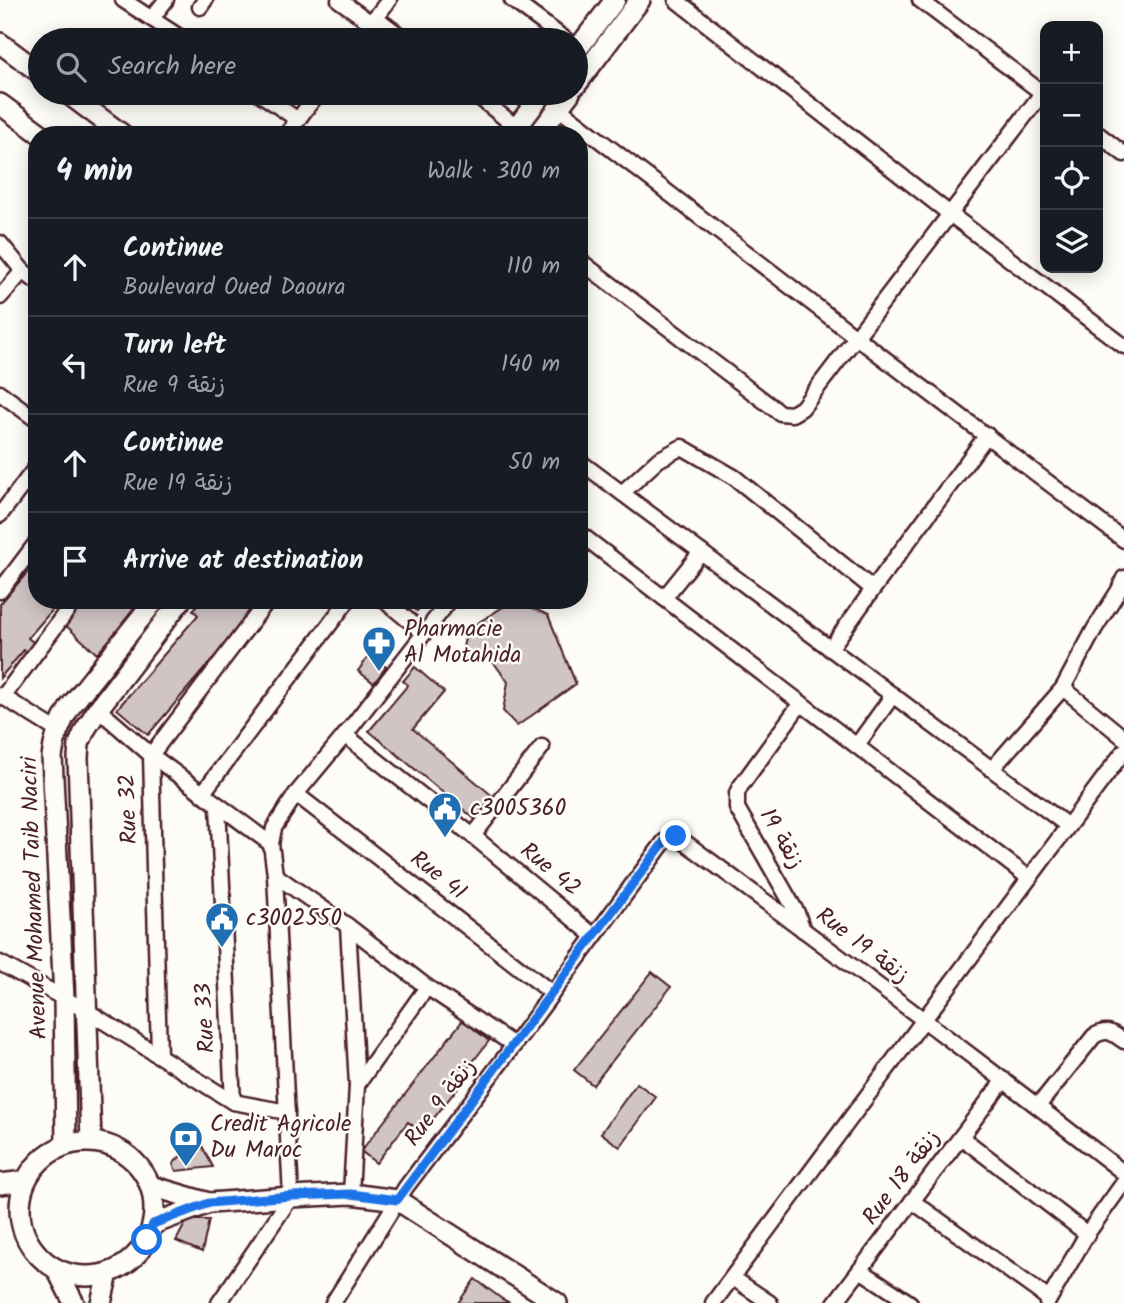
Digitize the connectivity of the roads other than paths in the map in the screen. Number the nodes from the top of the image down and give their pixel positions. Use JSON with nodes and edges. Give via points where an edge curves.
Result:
{"nodes":[{"id":1,"x":123,"y":0,"type":"edge"},
{"id":2,"x":166,"y":0,"type":"edge"},
{"id":3,"x":339,"y":0,"type":"edge"},
{"id":4,"x":389,"y":0,"type":"edge"},
{"id":5,"x":512,"y":0,"type":"edge"},
{"id":6,"x":615,"y":0,"type":"edge"},
{"id":7,"x":640,"y":0,"type":"edge"},
{"id":8,"x":676,"y":0,"type":"edge"},
{"id":9,"x":920,"y":0,"type":"edge"},
{"id":10,"x":152,"y":18,"type":"junction"},
{"id":11,"x":373,"y":20,"type":"junction"},
{"id":12,"x":167,"y":28,"type":"edge"},
{"id":13,"x":367,"y":28,"type":"edge"},
{"id":14,"x":386,"y":28,"type":"edge"},
{"id":15,"x":549,"y":28,"type":"edge"},
{"id":16,"x":588,"y":31,"type":"edge"},
{"id":17,"x":0,"y":43,"type":"edge"},
{"id":18,"x":28,"y":64,"type":"edge"},
{"id":19,"x":588,"y":69,"type":"edge"},
{"id":20,"x":1040,"y":90,"type":"edge"},
{"id":21,"x":1040,"y":98,"type":"edge"},
{"id":22,"x":0,"y":104,"type":"edge"},
{"id":23,"x":83,"y":105,"type":"edge"},
{"id":24,"x":276,"y":105,"type":"edge"},
{"id":25,"x":309,"y":105,"type":"edge"},
{"id":26,"x":487,"y":105,"type":"edge"},
{"id":27,"x":534,"y":105,"type":"edge"},
{"id":28,"x":561,"y":105,"type":"edge"},
{"id":29,"x":569,"y":105,"type":"edge"},
{"id":30,"x":298,"y":120,"type":"junction"},
{"id":31,"x":30,"y":126,"type":"edge"},
{"id":32,"x":111,"y":126,"type":"edge"},
{"id":33,"x":293,"y":126,"type":"edge"},
{"id":34,"x":509,"y":126,"type":"edge"},
{"id":35,"x":518,"y":126,"type":"edge"},
{"id":36,"x":545,"y":126,"type":"edge"},
{"id":37,"x":1103,"y":138,"type":"edge"},
{"id":38,"x":1124,"y":154,"type":"edge"},
{"id":39,"x":950,"y":214,"type":"junction"},
{"id":40,"x":0,"y":243,"type":"edge"},
{"id":41,"x":588,"y":267,"type":"edge"},
{"id":42,"x":23,"y":271,"type":"junction"},
{"id":43,"x":28,"y":275,"type":"edge"},
{"id":44,"x":0,"y":297,"type":"edge"},
{"id":45,"x":856,"y":337,"type":"junction"},
{"id":46,"x":1124,"y":346,"type":"edge"},
{"id":47,"x":0,"y":393,"type":"edge"},
{"id":48,"x":28,"y":413,"type":"edge"},
{"id":49,"x":987,"y":435,"type":"junction"},
{"id":50,"x":588,"y":468,"type":"edge"},
{"id":51,"x":28,"y":478,"type":"edge"},
{"id":52,"x":622,"y":493,"type":"junction"},
{"id":53,"x":1,"y":513,"type":"edge"},
{"id":54,"x":588,"y":540,"type":"edge"},
{"id":55,"x":1124,"y":540,"type":"edge"},
{"id":56,"x":701,"y":552,"type":"junction"},
{"id":57,"x":28,"y":554,"type":"edge"},
{"id":58,"x":1124,"y":578,"type":"edge"},
{"id":59,"x":873,"y":589,"type":"junction"},
{"id":60,"x":0,"y":591,"type":"edge"},
{"id":61,"x":664,"y":598,"type":"junction"},
{"id":62,"x":68,"y":609,"type":"edge"},
{"id":63,"x":148,"y":609,"type":"edge"},
{"id":64,"x":174,"y":609,"type":"edge"},
{"id":65,"x":261,"y":609,"type":"edge"},
{"id":66,"x":341,"y":609,"type":"edge"},
{"id":67,"x":395,"y":609,"type":"edge"},
{"id":68,"x":443,"y":609,"type":"edge"},
{"id":69,"x":424,"y":633,"type":"junction"},
{"id":70,"x":830,"y":649,"type":"junction"},
{"id":71,"x":1063,"y":688,"type":"junction"},
{"id":72,"x":893,"y":695,"type":"junction"},
{"id":73,"x":1,"y":696,"type":"edge"},
{"id":74,"x":801,"y":703,"type":"junction"},
{"id":75,"x":98,"y":709,"type":"junction"},
{"id":76,"x":58,"y":732,"type":"junction"},
{"id":77,"x":345,"y":735,"type":"junction"},
{"id":78,"x":1124,"y":738,"type":"edge"},
{"id":79,"x":857,"y":745,"type":"junction"},
{"id":80,"x":542,"y":747,"type":"dead end"},
{"id":81,"x":1124,"y":751,"type":"edge"},
{"id":82,"x":150,"y":755,"type":"junction"},
{"id":83,"x":992,"y":769,"type":"junction"},
{"id":84,"x":202,"y":794,"type":"junction"},
{"id":85,"x":296,"y":794,"type":"junction"},
{"id":86,"x":218,"y":806,"type":"junction"},
{"id":87,"x":1068,"y":826,"type":"junction"},
{"id":88,"x":473,"y":836,"type":"junction"},
{"id":89,"x":271,"y":844,"type":"junction"},
{"id":90,"x":275,"y":875,"type":"junction"},
{"id":91,"x":1029,"y":878,"type":"junction"},
{"id":92,"x":348,"y":926,"type":"junction"},
{"id":93,"x":803,"y":930,"type":"junction"},
{"id":94,"x":594,"y":936,"type":"junction"},
{"id":95,"x":0,"y":963,"type":"edge"},
{"id":96,"x":427,"y":987,"type":"junction"},
{"id":97,"x":552,"y":993,"type":"junction"},
{"id":98,"x":64,"y":998,"type":"junction"},
{"id":99,"x":87,"y":1011,"type":"junction"},
{"id":100,"x":923,"y":1020,"type":"junction"},
{"id":101,"x":1124,"y":1041,"type":"edge"},
{"id":102,"x":514,"y":1045,"type":"junction"},
{"id":103,"x":159,"y":1055,"type":"junction"},
{"id":104,"x":1004,"y":1080,"type":"junction"},
{"id":105,"x":358,"y":1085,"type":"junction"},
{"id":106,"x":233,"y":1102,"type":"junction"},
{"id":107,"x":1038,"y":1106,"type":"junction"},
{"id":108,"x":288,"y":1112,"type":"junction"},
{"id":109,"x":961,"y":1137,"type":"junction"},
{"id":110,"x":91,"y":1141,"type":"junction"},
{"id":111,"x":66,"y":1144,"type":"junction"},
{"id":112,"x":1124,"y":1173,"type":"edge"},
{"id":113,"x":25,"y":1181,"type":"junction"},
{"id":114,"x":1124,"y":1182,"type":"edge"},
{"id":115,"x":0,"y":1184,"type":"edge"},
{"id":116,"x":151,"y":1186,"type":"junction"},
{"id":117,"x":351,"y":1194,"type":"junction"},
{"id":118,"x":291,"y":1196,"type":"junction"},
{"id":119,"x":397,"y":1200,"type":"junction"},
{"id":120,"x":912,"y":1201,"type":"junction"},
{"id":121,"x":10,"y":1203,"type":"edge"},
{"id":122,"x":209,"y":1203,"type":"junction"},
{"id":123,"x":153,"y":1224,"type":"junction"},
{"id":124,"x":1087,"y":1234,"type":"junction"},
{"id":125,"x":57,"y":1270,"type":"junction"},
{"id":126,"x":860,"y":1270,"type":"junction"},
{"id":127,"x":108,"y":1273,"type":"junction"},
{"id":128,"x":733,"y":1278,"type":"junction"},
{"id":129,"x":1048,"y":1301,"type":"edge"},
{"id":130,"x":74,"y":1303,"type":"edge"},
{"id":131,"x":101,"y":1303,"type":"edge"},
{"id":132,"x":219,"y":1303,"type":"edge"},
{"id":133,"x":333,"y":1303,"type":"edge"},
{"id":134,"x":557,"y":1303,"type":"edge"},
{"id":135,"x":713,"y":1303,"type":"edge"},
{"id":136,"x":770,"y":1303,"type":"edge"},
{"id":137,"x":835,"y":1303,"type":"edge"},
{"id":138,"x":910,"y":1303,"type":"edge"}],
"edges":[{"from":1,"to":10,"type":"street"},
{"from":2,"to":10,"type":"street"},
{"from":3,"to":11,"type":"street"},
{"from":4,"to":11,"type":"street"},
{"from":5,"to":15,"type":"street"},
{"from":6,"to":16,"type":"street"},
{"from":7,"to":19,"type":"street"},
{"from":8,"to":39,"type":"street"},
{"from":9,"to":20,"type":"street"},
{"from":10,"to":12,"type":"street"},
{"from":11,"to":13,"type":"street"},
{"from":11,"to":14,"type":"street"},
{"from":17,"to":18,"type":"street"},
{"from":21,"to":39,"type":"street"},
{"from":22,"to":31,"type":"street"},
{"from":23,"to":32,"type":"street"},
{"from":24,"to":30,"type":"street"},
{"from":25,"to":30,"type":"street"},
{"from":26,"to":34,"type":"street"},
{"from":27,"to":35,"type":"street"},
{"from":28,"to":36,"type":"street"},
{"from":29,"to":45,"type":"street"},
{"from":30,"to":33,"type":"street"},
{"from":37,"to":38,"type":"street"},
{"from":39,"to":45,"type":"street"},
{"from":39,"to":46,"type":"street"},
{"from":40,"to":42,"type":"street"},
{"from":41,"to":45,"type":"street","via":[[780,413],[792,414],[802,408]]},
{"from":42,"to":43,"type":"street"},
{"from":42,"to":44,"type":"street"},
{"from":45,"to":49,"type":"street"},
{"from":47,"to":48,"type":"street"},
{"from":49,"to":55,"type":"street"},
{"from":49,"to":59,"type":"street"},
{"from":50,"to":52,"type":"street"},
{"from":51,"to":53,"type":"street"},
{"from":52,"to":56,"type":"street"},
{"from":52,"to":59,"type":"street","via":[[658,460],[682,447],[734,477]]},
{"from":54,"to":61,"type":"street"},
{"from":56,"to":61,"type":"street"},
{"from":56,"to":70,"type":"street"},
{"from":57,"to":60,"type":"street"},
{"from":58,"to":71,"type":"street"},
{"from":59,"to":70,"type":"street"},
{"from":61,"to":74,"type":"street"},
{"from":62,"to":73,"type":"street"},
{"from":63,"to":76,"type":"street","name":"Avenue Mohamed Taib Naciri","via":[[70,708]]},
{"from":64,"to":75,"type":"street","name":"Avenue Mohamed Taib Naciri"},
{"from":65,"to":82,"type":"street","name":"Rue 32"},
{"from":66,"to":84,"type":"street"},
{"from":67,"to":69,"type":"street"},
{"from":68,"to":69,"type":"street"},
{"from":69,"to":77,"type":"street"},
{"from":70,"to":72,"type":"street"},
{"from":71,"to":78,"type":"street"},
{"from":71,"to":83,"type":"street"},
{"from":72,"to":79,"type":"street"},
{"from":72,"to":83,"type":"street"},
{"from":73,"to":76,"type":"street"},
{"from":74,"to":79,"type":"street"},
{"from":74,"to":93,"type":"street","name":"19 زنقة","via":[[740,786],[736,801]]},
{"from":75,"to":82,"type":"street"},
{"from":75,"to":99,"type":"street","name":"Avenue Mohamed Taib Naciri","via":[[79,744],[78,758]]},
{"from":76,"to":98,"type":"street","name":"Avenue Mohamed Taib Naciri","via":[[52,757]]},
{"from":77,"to":85,"type":"street"},
{"from":77,"to":88,"type":"street","name":"Rue 42"},
{"from":79,"to":91,"type":"street"},
{"from":80,"to":88,"type":"street"},
{"from":81,"to":87,"type":"street"},
{"from":82,"to":84,"type":"street"},
{"from":82,"to":103,"type":"street","name":"Rue 32"},
{"from":83,"to":87,"type":"street"},
{"from":84,"to":86,"type":"street"},
{"from":85,"to":89,"type":"street","via":[[274,828]]},
{"from":85,"to":97,"type":"street","name":"Rue 41"},
{"from":86,"to":89,"type":"street"},
{"from":86,"to":106,"type":"street","name":"Rue 33"},
{"from":87,"to":91,"type":"street"},
{"from":88,"to":94,"type":"street","name":"Rue 42"},
{"from":89,"to":90,"type":"street"},
{"from":90,"to":92,"type":"street"},
{"from":90,"to":108,"type":"street"},
{"from":91,"to":100,"type":"street"},
{"from":92,"to":96,"type":"street"},
{"from":92,"to":105,"type":"street"},
{"from":93,"to":94,"type":"street","name":"Rue 19 زنقة","via":[[671,836]]},
{"from":93,"to":100,"type":"street","name":"Rue 19 زنقة"},
{"from":94,"to":97,"type":"street","name":"Rue 9 زنقة"},
{"from":95,"to":98,"type":"street"},
{"from":96,"to":102,"type":"street"},
{"from":96,"to":105,"type":"street"},
{"from":97,"to":102,"type":"street","name":"Rue 9 زنقة"},
{"from":98,"to":99,"type":"street"},
{"from":98,"to":111,"type":"street","name":"Avenue Mohamed Taib Naciri"},
{"from":99,"to":103,"type":"street"},
{"from":99,"to":110,"type":"street","name":"Avenue Mohamed Taib Naciri"},
{"from":100,"to":104,"type":"street","name":"Rue 19 زنقة"},
{"from":100,"to":128,"type":"street"},
{"from":101,"to":107,"type":"street","via":[[1111,1032],[1094,1036]]},
{"from":102,"to":119,"type":"street","name":"Rue 9 زنقة"},
{"from":103,"to":106,"type":"street"},
{"from":104,"to":107,"type":"street","name":"Rue 19 زنقة"},
{"from":104,"to":109,"type":"street","name":"Rue 18 زنقة"},
{"from":105,"to":117,"type":"street"},
{"from":106,"to":108,"type":"street"},
{"from":107,"to":112,"type":"street","name":"Rue 19 زنقة"},
{"from":108,"to":118,"type":"street"},
{"from":109,"to":120,"type":"street","name":"Rue 18 زنقة"},
{"from":109,"to":124,"type":"street"},
{"from":110,"to":111,"type":"street"},
{"from":110,"to":116,"type":"street","via":[[128,1154]]},
{"from":111,"to":113,"type":"street","via":[[49,1152]]},
{"from":113,"to":115,"type":"street"},
{"from":113,"to":121,"type":"street"},
{"from":114,"to":124,"type":"street"},
{"from":116,"to":122,"type":"street"},
{"from":116,"to":123,"type":"street"},
{"from":117,"to":118,"type":"street"},
{"from":117,"to":119,"type":"street"},
{"from":118,"to":122,"type":"street"},
{"from":118,"to":132,"type":"street"},
{"from":119,"to":133,"type":"street","name":"Rue 9 زنقة"},
{"from":119,"to":134,"type":"street"},
{"from":120,"to":126,"type":"street","name":"Rue 18 زنقة"},
{"from":120,"to":129,"type":"street"},
{"from":121,"to":125,"type":"street","via":[[36,1253]]},
{"from":122,"to":123,"type":"street"},
{"from":123,"to":127,"type":"street","via":[[137,1254]]},
{"from":124,"to":129,"type":"street"},
{"from":125,"to":127,"type":"street","via":[[82,1276]]},
{"from":125,"to":130,"type":"street"},
{"from":126,"to":137,"type":"street","name":"Rue 18 زنقة"},
{"from":126,"to":138,"type":"street"},
{"from":127,"to":131,"type":"street"},
{"from":128,"to":135,"type":"street"},
{"from":128,"to":136,"type":"street"}]}
